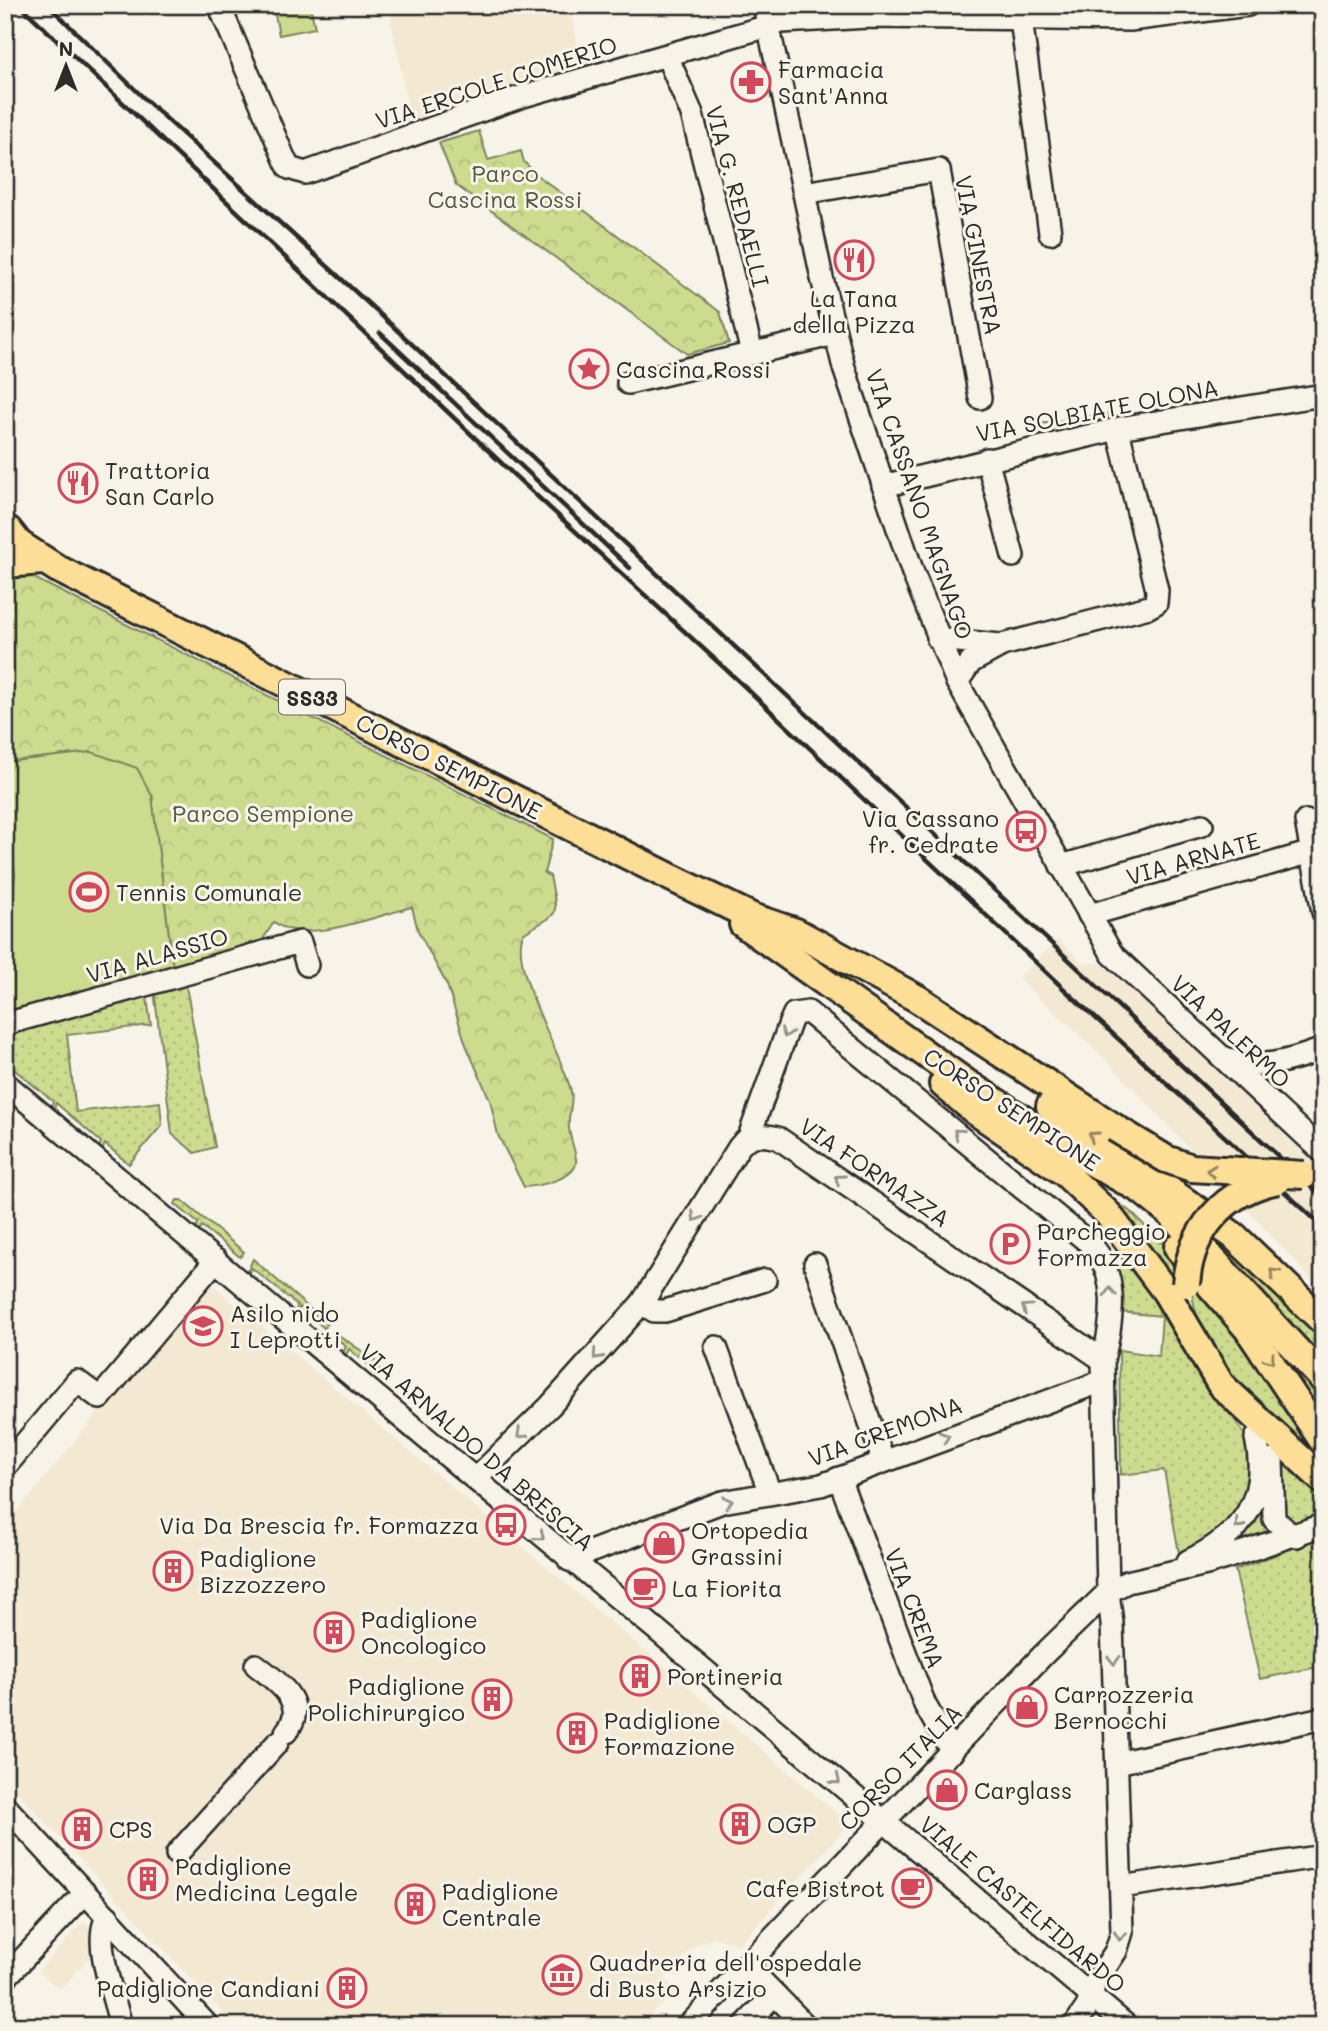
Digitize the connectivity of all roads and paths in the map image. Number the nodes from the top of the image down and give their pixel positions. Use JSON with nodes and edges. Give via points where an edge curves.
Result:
{"nodes":[{"id":1,"x":219,"y":5,"type":"edge"},
{"id":2,"x":1248,"y":5,"type":"edge"},
{"id":3,"x":766,"y":15,"type":"edge"},
{"id":4,"x":1021,"y":19,"type":"junction"},
{"id":5,"x":667,"y":56,"type":"junction"},
{"id":6,"x":804,"y":193,"type":"junction"},
{"id":7,"x":1050,"y":233,"type":"dead end"},
{"id":8,"x":835,"y":334,"type":"junction"},
{"id":9,"x":752,"y":353,"type":"junction"},
{"id":10,"x":628,"y":383,"type":"dead end"},
{"id":11,"x":1323,"y":395,"type":"edge"},
{"id":12,"x":980,"y":398,"type":"dead end"},
{"id":13,"x":1118,"y":430,"type":"junction"},
{"id":14,"x":987,"y":459,"type":"junction"},
{"id":15,"x":883,"y":486,"type":"junction"},
{"id":16,"x":6,"y":534,"type":"edge"},
{"id":17,"x":1013,"y":556,"type":"dead end"},
{"id":18,"x":43,"y":561,"type":"junction"},
{"id":19,"x":5,"y":564,"type":"edge"},
{"id":20,"x":938,"y":639,"type":"junction"},
{"id":21,"x":1002,"y":645,"type":"junction"},
{"id":22,"x":957,"y":682,"type":"junction"},
{"id":23,"x":1306,"y":821,"type":"dead end"},
{"id":24,"x":1202,"y":825,"type":"dead end"},
{"id":25,"x":1312,"y":852,"type":"junction"},
{"id":26,"x":1061,"y":866,"type":"junction"},
{"id":27,"x":668,"y":876,"type":"junction"},
{"id":28,"x":1323,"y":912,"type":"edge"},
{"id":29,"x":1089,"y":915,"type":"junction"},
{"id":30,"x":752,"y":917,"type":"junction"},
{"id":31,"x":307,"y":965,"type":"dead end"},
{"id":32,"x":815,"y":972,"type":"junction"},
{"id":33,"x":1134,"y":977,"type":"joint"},
{"id":34,"x":5,"y":1024,"type":"edge"},
{"id":35,"x":1323,"y":1049,"type":"edge"},
{"id":36,"x":1215,"y":1052,"type":"junction"},
{"id":37,"x":1297,"y":1058,"type":"junction"},
{"id":38,"x":5,"y":1083,"type":"edge"},
{"id":39,"x":1253,"y":1087,"type":"junction"},
{"id":40,"x":749,"y":1137,"type":"junction"},
{"id":41,"x":1074,"y":1152,"type":"junction"},
{"id":42,"x":1323,"y":1152,"type":"edge"},
{"id":43,"x":1313,"y":1176,"type":"edge"},
{"id":44,"x":216,"y":1260,"type":"junction"},
{"id":45,"x":814,"y":1264,"type":"dead end"},
{"id":46,"x":765,"y":1280,"type":"dead end"},
{"id":47,"x":642,"y":1303,"type":"junction"},
{"id":48,"x":1323,"y":1321,"type":"edge"},
{"id":49,"x":716,"y":1347,"type":"dead end"},
{"id":50,"x":1103,"y":1360,"type":"junction"},
{"id":51,"x":1209,"y":1365,"type":"junction"},
{"id":52,"x":1323,"y":1379,"type":"edge"},
{"id":53,"x":1103,"y":1381,"type":"junction"},
{"id":54,"x":1237,"y":1403,"type":"junction"},
{"id":55,"x":1256,"y":1438,"type":"junction"},
{"id":56,"x":1323,"y":1441,"type":"edge"},
{"id":57,"x":883,"y":1460,"type":"junction"},
{"id":58,"x":5,"y":1467,"type":"edge"},
{"id":59,"x":839,"y":1478,"type":"junction"},
{"id":60,"x":475,"y":1479,"type":"junction"},
{"id":61,"x":1323,"y":1480,"type":"edge"},
{"id":62,"x":769,"y":1493,"type":"junction"},
{"id":63,"x":1323,"y":1525,"type":"edge"},
{"id":64,"x":1297,"y":1536,"type":"junction"},
{"id":65,"x":603,"y":1546,"type":"junction"},
{"id":66,"x":569,"y":1560,"type":"junction"},
{"id":67,"x":1167,"y":1571,"type":"junction"},
{"id":68,"x":595,"y":1582,"type":"junction"},
{"id":69,"x":1108,"y":1592,"type":"junction"},
{"id":70,"x":256,"y":1665,"type":"dead end"},
{"id":71,"x":1323,"y":1718,"type":"edge"},
{"id":72,"x":952,"y":1752,"type":"junction"},
{"id":73,"x":1117,"y":1763,"type":"junction"},
{"id":74,"x":5,"y":1806,"type":"edge"},
{"id":75,"x":885,"y":1822,"type":"junction"},
{"id":76,"x":177,"y":1854,"type":"dead end"},
{"id":77,"x":1323,"y":1856,"type":"edge"},
{"id":78,"x":1121,"y":1887,"type":"junction"},
{"id":79,"x":85,"y":1892,"type":"junction"},
{"id":80,"x":108,"y":1917,"type":"junction"},
{"id":81,"x":131,"y":1942,"type":"junction"},
{"id":82,"x":746,"y":1965,"type":"junction"},
{"id":83,"x":110,"y":1977,"type":"junction"},
{"id":84,"x":5,"y":1978,"type":"edge"},
{"id":85,"x":1089,"y":1993,"type":"junction"},
{"id":86,"x":775,"y":1995,"type":"junction"},
{"id":87,"x":121,"y":2026,"type":"edge"},
{"id":88,"x":208,"y":2026,"type":"edge"},
{"id":89,"x":688,"y":2026,"type":"edge"},
{"id":90,"x":744,"y":2026,"type":"edge"},
{"id":91,"x":806,"y":2026,"type":"edge"},
{"id":92,"x":1073,"y":2026,"type":"edge"},
{"id":93,"x":1127,"y":2026,"type":"edge"}],
"edges":[{"from":1,"to":5,"type":"street","name":"VIA ERCOLE COMERIO","via":[[285,160],[297,172],[315,170],[520,97]]},
{"from":2,"to":4,"type":"street","name":"VIA ERCOLE COMERIO","via":[[1138,20]]},
{"from":3,"to":4,"type":"street","name":"VIA ERCOLE COMERIO"},
{"from":3,"to":5,"type":"street","name":"VIA ERCOLE COMERIO"},
{"from":3,"to":6,"type":"street","name":"VIA CASSANO MAGNAGO"},
{"from":4,"to":7,"type":"street"},
{"from":5,"to":9,"type":"street","name":"VIA G. REDAELLI","via":[[692,114]]},
{"from":6,"to":8,"type":"street","name":"VIA CASSANO MAGNAGO"},
{"from":6,"to":12,"type":"street","name":"VIA GINESTRA","via":[[939,170]]},
{"from":8,"to":9,"type":"street"},
{"from":8,"to":15,"type":"street","name":"VIA CASSANO MAGNAGO"},
{"from":9,"to":10,"type":"street"},
{"from":11,"to":13,"type":"street","name":"VIA SOLBIATE OLONA"},
{"from":13,"to":14,"type":"street","name":"VIA SOLBIATE OLONA"},
{"from":13,"to":21,"type":"street","via":[[1157,590],[1156,603]]},
{"from":14,"to":15,"type":"street","name":"VIA SOLBIATE OLONA"},
{"from":14,"to":17,"type":"street"},
{"from":15,"to":20,"type":"street","name":"VIA CASSANO MAGNAGO"},
{"from":16,"to":18,"type":"main road","number":"SS33"},
{"from":18,"to":19,"type":"main road"},
{"from":18,"to":27,"type":"main road","name":"CORSO SEMPIONE","number":"SS33"},
{"from":20,"to":21,"type":"street"},
{"from":20,"to":22,"type":"street","name":"VIA CASSANO MAGNAGO"},
{"from":21,"to":22,"type":"street","via":[[971,662]]},
{"from":22,"to":26,"type":"street","name":"VIA CASSANO MAGNAGO"},
{"from":23,"to":25,"type":"street"},
{"from":24,"to":26,"type":"street"},
{"from":25,"to":28,"type":"street"},
{"from":25,"to":29,"type":"street","name":"VIA ARNATE"},
{"from":26,"to":29,"type":"street","name":"VIA CASSANO MAGNAGO"},
{"from":27,"to":30,"type":"main road","name":"CORSO SEMPIONE"},
{"from":27,"to":32,"type":"main road","name":"CORSO SEMPIONE"},
{"from":29,"to":33,"type":"street","name":"VIA CASSANO MAGNAGO","via":[[1112,954]]},
{"from":43,"to":30,"type":"main road","name":"CORSO SEMPIONE","one_way":true,"bridge":true,"via":[[1192,1168],[1166,1159],[918,999],[796,932]]},
{"from":48,"to":30,"type":"main road","one_way":true,"via":[[1254,1253],[1193,1205],[906,1008]]},
{"from":31,"to":34,"type":"street","name":"VIA ALASSIO","via":[[300,942]]},
{"from":32,"to":41,"type":"main road","name":"CORSO SEMPIONE","via":[[968,1084]]},
{"from":32,"to":51,"type":"main road","via":[[964,1103],[1064,1172],[1095,1201],[1142,1255]]},
{"from":33,"to":36,"type":"street","name":"VIA PALERMO"},
{"from":35,"to":37,"type":"street"},
{"from":36,"to":37,"type":"street","via":[[1251,1064]]},
{"from":36,"to":39,"type":"street","name":"VIA PALERMO"},
{"from":37,"to":39,"type":"street"},
{"from":38,"to":44,"type":"street","name":"VIA ARNALDO DA BRESCIA"},
{"from":39,"to":42,"type":"street","name":"VIA PALERMO"},
{"from":40,"to":47,"type":"street","one_way":true},
{"from":50,"to":40,"type":"street","name":"VIA FORMAZZA","one_way":true,"via":[[778,1138]]},
{"from":50,"to":40,"type":"street","one_way":true,"via":[[1110,1333],[1110,1289],[1106,1262],[1096,1249],[808,1012],[794,1014]]},
{"from":41,"to":52,"type":"main road","name":"CORSO SEMPIONE","via":[[1170,1213]]},
{"from":41,"to":56,"type":"main road","one_way":true,"via":[[1153,1220],[1248,1329]]},
{"from":43,"to":51,"type":"main road","bridge":true,"via":[[1259,1184],[1223,1205],[1195,1243],[1186,1284],[1189,1312]]},
{"from":44,"to":58,"type":"street","via":[[100,1398],[77,1381]]},
{"from":44,"to":60,"type":"street","name":"VIA ARNALDO DA BRESCIA"},
{"from":45,"to":57,"type":"street"},
{"from":46,"to":47,"type":"street","via":[[662,1311]]},
{"from":47,"to":60,"type":"street","one_way":true,"via":[[555,1400]]},
{"from":49,"to":62,"type":"street"},
{"from":50,"to":53,"type":"street"},
{"from":51,"to":54,"type":"main road"},
{"from":57,"to":53,"type":"street","name":"VIA CREMONA","one_way":true},
{"from":53,"to":69,"type":"street"},
{"from":54,"to":55,"type":"street"},
{"from":54,"to":61,"type":"main road"},
{"from":55,"to":64,"type":"street","via":[[1273,1465],[1274,1519]]},
{"from":55,"to":67,"type":"street","one_way":true,"via":[[1259,1482],[1244,1518],[1208,1551]]},
{"from":57,"to":59,"type":"street","name":"VIA CREMONA"},
{"from":59,"to":62,"type":"street","name":"VIA CREMONA"},
{"from":59,"to":72,"type":"street","name":"VIA CREMA","via":[[925,1705]]},
{"from":60,"to":66,"type":"street","name":"VIA ARNALDO DA BRESCIA","one_way":true},
{"from":65,"to":62,"type":"street","name":"VIA CREMONA","one_way":true,"via":[[722,1502]]},
{"from":63,"to":64,"type":"street"},
{"from":64,"to":67,"type":"street","via":[[1211,1563]]},
{"from":65,"to":66,"type":"street","name":"VIA CREMONA"},
{"from":65,"to":68,"type":"street"},
{"from":66,"to":68,"type":"street","name":"VIA ARNALDO DA BRESCIA"},
{"from":67,"to":69,"type":"street","name":"CORSO ITALIA"},
{"from":68,"to":75,"type":"street","name":"VIA ARNALDO DA BRESCIA","one_way":true},
{"from":69,"to":72,"type":"street","name":"CORSO ITALIA"},
{"from":69,"to":73,"type":"street","one_way":true},
{"from":70,"to":76,"type":"street","via":[[283,1687],[293,1701],[295,1717]]},
{"from":71,"to":73,"type":"street"},
{"from":72,"to":75,"type":"street","name":"CORSO ITALIA"},
{"from":73,"to":78,"type":"street"},
{"from":74,"to":79,"type":"street"},
{"from":75,"to":82,"type":"street","name":"CORSO ITALIA"},
{"from":75,"to":85,"type":"street","name":"VIALE CASTELFIDARDO"},
{"from":77,"to":78,"type":"street"},
{"from":78,"to":85,"type":"street","one_way":true,"via":[[1120,1943]]},
{"from":79,"to":80,"type":"street"},
{"from":79,"to":84,"type":"street"},
{"from":80,"to":81,"type":"street"},
{"from":80,"to":83,"type":"street","via":[[100,1941]]},
{"from":81,"to":83,"type":"street","via":[[114,1959]]},
{"from":81,"to":88,"type":"street"},
{"from":82,"to":86,"type":"street"},
{"from":82,"to":89,"type":"street","name":"CORSO ITALIA"},
{"from":83,"to":87,"type":"street"},
{"from":85,"to":92,"type":"street","via":[[1087,2007]]},
{"from":85,"to":93,"type":"street","name":"VIALE CASTELFIDARDO"},
{"from":86,"to":90,"type":"street"},
{"from":86,"to":91,"type":"street"}]}
